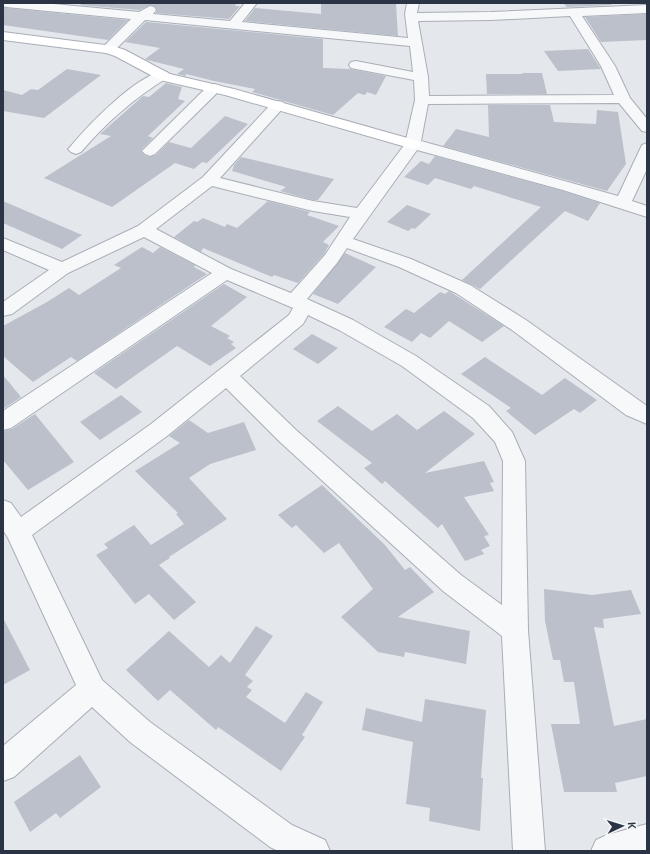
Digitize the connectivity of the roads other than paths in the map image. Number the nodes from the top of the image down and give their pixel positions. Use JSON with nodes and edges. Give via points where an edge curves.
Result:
{"nodes":[{"id":1,"x":6,"y":3,"type":"edge"},
{"id":2,"x":157,"y":3,"type":"edge"},
{"id":3,"x":251,"y":3,"type":"edge"},
{"id":4,"x":544,"y":3,"type":"edge"},
{"id":5,"x":647,"y":9,"type":"edge"},
{"id":6,"x":413,"y":10,"type":"edge"},
{"id":7,"x":573,"y":12,"type":"junction"},
{"id":8,"x":553,"y":13,"type":"junction"},
{"id":9,"x":145,"y":16,"type":"junction"},
{"id":10,"x":234,"y":25,"type":"junction"},
{"id":11,"x":3,"y":36,"type":"edge"},
{"id":12,"x":416,"y":43,"type":"junction"},
{"id":13,"x":108,"y":49,"type":"junction"},
{"id":14,"x":356,"y":65,"type":"dead end"},
{"id":15,"x":162,"y":75,"type":"junction"},
{"id":16,"x":421,"y":77,"type":"junction"},
{"id":17,"x":214,"y":88,"type":"junction"},
{"id":18,"x":623,"y":99,"type":"junction"},
{"id":19,"x":422,"y":100,"type":"junction"},
{"id":20,"x":278,"y":105,"type":"junction"},
{"id":21,"x":647,"y":128,"type":"edge"},
{"id":22,"x":413,"y":144,"type":"junction"},
{"id":23,"x":647,"y":148,"type":"edge"},
{"id":24,"x":76,"y":149,"type":"dead end"},
{"id":25,"x":150,"y":151,"type":"dead end"},
{"id":26,"x":209,"y":180,"type":"junction"},
{"id":27,"x":623,"y":203,"type":"junction"},
{"id":28,"x":647,"y":212,"type":"edge"},
{"id":29,"x":361,"y":214,"type":"junction"},
{"id":30,"x":144,"y":230,"type":"junction"},
{"id":31,"x":344,"y":240,"type":"junction"},
{"id":32,"x":3,"y":243,"type":"edge"},
{"id":33,"x":62,"y":269,"type":"junction"},
{"id":34,"x":225,"y":273,"type":"junction"},
{"id":35,"x":299,"y":303,"type":"junction"},
{"id":36,"x":5,"y":310,"type":"dead end"},
{"id":37,"x":227,"y":376,"type":"junction"},
{"id":38,"x":647,"y":416,"type":"edge"},
{"id":39,"x":3,"y":422,"type":"edge"},
{"id":40,"x":10,"y":521,"type":"edge"},
{"id":41,"x":515,"y":630,"type":"junction"},
{"id":42,"x":92,"y":688,"type":"junction"},
{"id":43,"x":3,"y":766,"type":"edge"},
{"id":44,"x":647,"y":840,"type":"edge"},
{"id":45,"x":281,"y":844,"type":"edge"},
{"id":46,"x":314,"y":851,"type":"edge"},
{"id":47,"x":529,"y":851,"type":"edge"},
{"id":48,"x":607,"y":851,"type":"edge"}],
"edges":[{"from":1,"to":9,"type":"street"},
{"from":2,"to":9,"type":"street"},
{"from":3,"to":10,"type":"street"},
{"from":4,"to":8,"type":"street"},
{"from":5,"to":7,"type":"street"},
{"from":6,"to":8,"type":"street","via":[[491,16]]},
{"from":6,"to":12,"type":"street"},
{"from":7,"to":8,"type":"street"},
{"from":7,"to":18,"type":"street","via":[[608,66]]},
{"from":9,"to":10,"type":"street"},
{"from":9,"to":13,"type":"street","via":[[135,22]]},
{"from":10,"to":12,"type":"street"},
{"from":11,"to":13,"type":"street"},
{"from":12,"to":16,"type":"street"},
{"from":13,"to":15,"type":"street"},
{"from":14,"to":16,"type":"street"},
{"from":15,"to":17,"type":"street"},
{"from":15,"to":24,"type":"street","via":[[120,105],[90,131]]},
{"from":16,"to":19,"type":"street"},
{"from":17,"to":20,"type":"street"},
{"from":17,"to":25,"type":"street"},
{"from":18,"to":19,"type":"street"},
{"from":18,"to":21,"type":"street"},
{"from":19,"to":22,"type":"street"},
{"from":20,"to":22,"type":"street"},
{"from":20,"to":26,"type":"street"},
{"from":22,"to":27,"type":"street"},
{"from":22,"to":29,"type":"street"},
{"from":23,"to":27,"type":"street"},
{"from":26,"to":29,"type":"street","via":[[313,206]]},
{"from":26,"to":30,"type":"street"},
{"from":27,"to":28,"type":"street"},
{"from":29,"to":31,"type":"street"},
{"from":30,"to":33,"type":"street"},
{"from":30,"to":34,"type":"street"},
{"from":31,"to":35,"type":"street"},
{"from":31,"to":38,"type":"street","via":[[463,289],[519,325]]},
{"from":32,"to":33,"type":"street"},
{"from":33,"to":36,"type":"street"},
{"from":34,"to":35,"type":"street"},
{"from":34,"to":39,"type":"street"},
{"from":35,"to":37,"type":"street","via":[[296,319]]},
{"from":35,"to":41,"type":"street","via":[[346,325],[409,361],[481,412],[504,438],[514,461]]},
{"from":37,"to":40,"type":"street","via":[[158,430]]},
{"from":37,"to":41,"type":"street","via":[[288,436],[452,582]]},
{"from":40,"to":42,"type":"street"},
{"from":41,"to":47,"type":"street"},
{"from":42,"to":43,"type":"street"},
{"from":42,"to":45,"type":"street","via":[[140,732]]},
{"from":44,"to":48,"type":"street"},
{"from":45,"to":46,"type":"street"}]}
